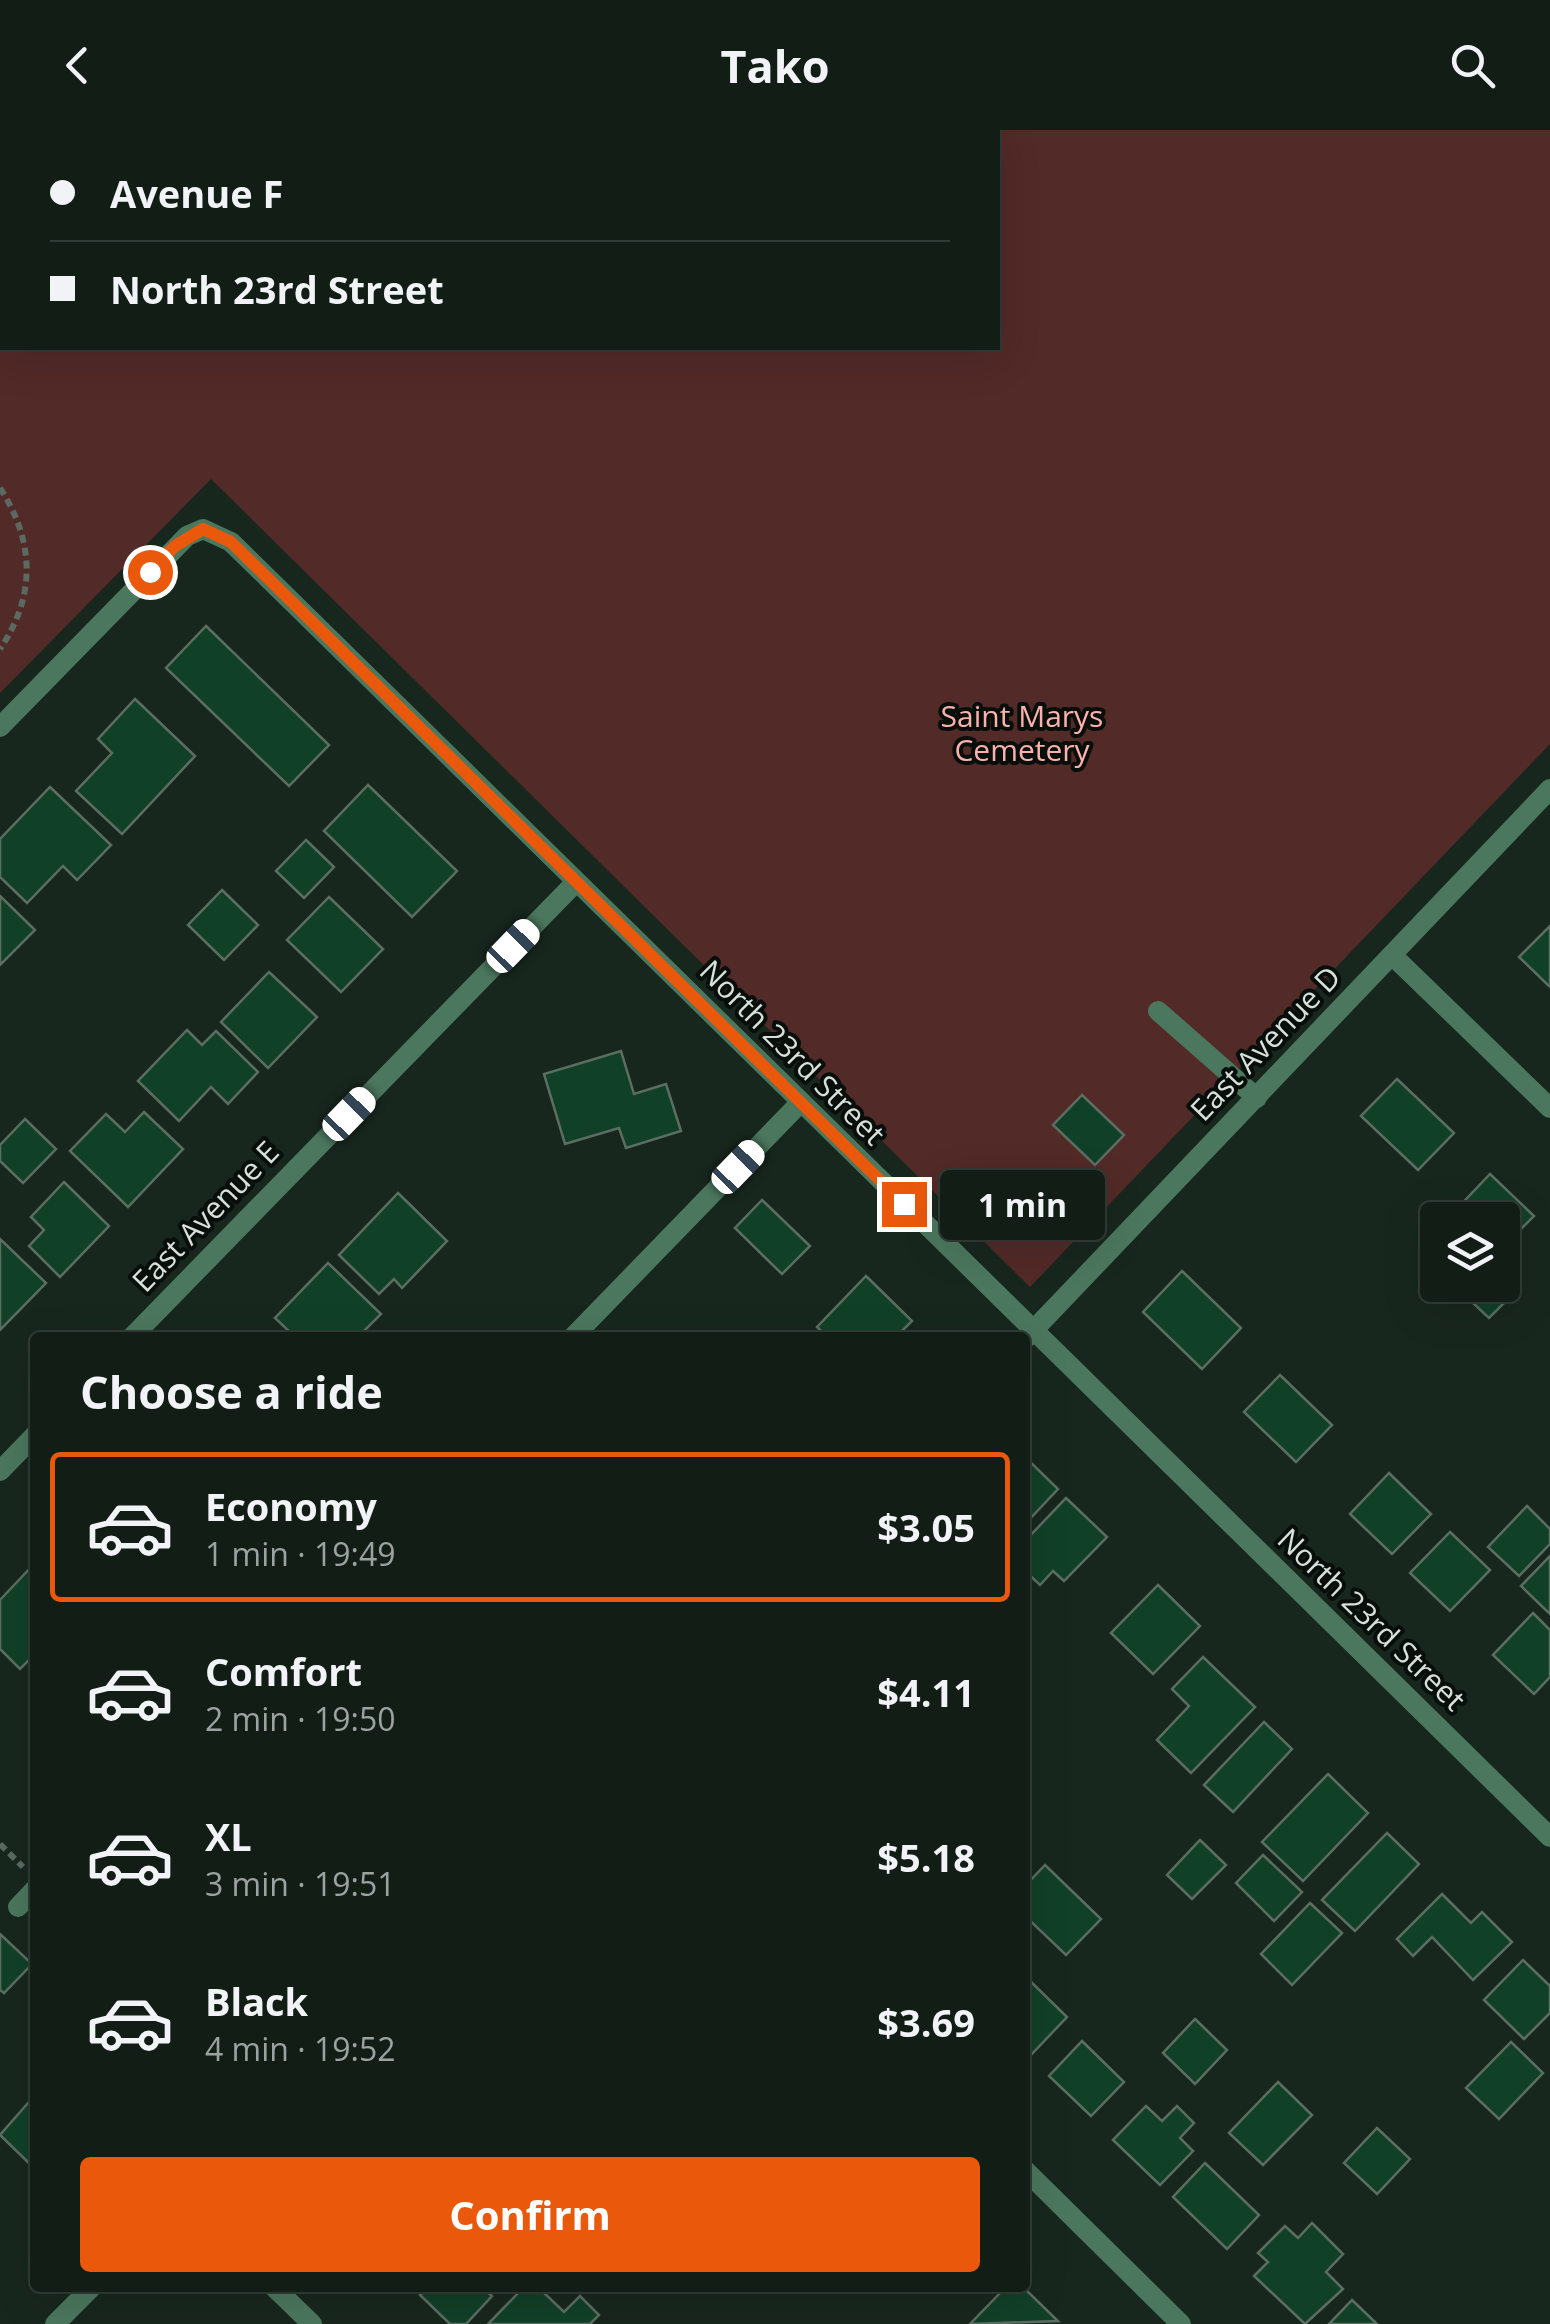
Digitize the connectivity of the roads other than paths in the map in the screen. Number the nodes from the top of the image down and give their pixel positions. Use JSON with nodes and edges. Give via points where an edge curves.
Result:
{"nodes":[{"id":1,"x":0,"y":727,"type":"edge"},
{"id":2,"x":1550,"y":789,"type":"edge"},
{"id":3,"x":576,"y":882,"type":"junction"},
{"id":4,"x":1392,"y":955,"type":"junction"},
{"id":5,"x":1158,"y":1012,"type":"dead end"},
{"id":6,"x":1257,"y":1098,"type":"junction"},
{"id":7,"x":800,"y":1103,"type":"junction"},
{"id":8,"x":1550,"y":1108,"type":"edge"},
{"id":9,"x":137,"y":1332,"type":"edge"},
{"id":10,"x":578,"y":1332,"type":"edge"},
{"id":11,"x":1026,"y":1332,"type":"edge"},
{"id":12,"x":1030,"y":1334,"type":"edge"},
{"id":13,"x":1030,"y":1336,"type":"edge"},
{"id":14,"x":30,"y":1441,"type":"edge"},
{"id":15,"x":0,"y":1471,"type":"edge"},
{"id":16,"x":1550,"y":1837,"type":"edge"},
{"id":17,"x":30,"y":1894,"type":"edge"},
{"id":18,"x":18,"y":1907,"type":"dead end"},
{"id":19,"x":1030,"y":2175,"type":"edge"},
{"id":20,"x":86,"y":2292,"type":"edge"},
{"id":21,"x":279,"y":2292,"type":"edge"},
{"id":22,"x":55,"y":2324,"type":"edge"},
{"id":23,"x":312,"y":2324,"type":"edge"},
{"id":24,"x":1182,"y":2324,"type":"edge"}],
"edges":[{"from":1,"to":3,"type":"street","name":"North 23rd Street","via":[[175,546],[203,529],[231,542]]},
{"from":2,"to":4,"type":"street","name":"East Avenue D"},
{"from":3,"to":7,"type":"street","name":"North 23rd Street"},
{"from":3,"to":9,"type":"street","name":"East Avenue E"},
{"from":4,"to":6,"type":"street","name":"East Avenue D"},
{"from":4,"to":8,"type":"street"},
{"from":5,"to":6,"type":"street"},
{"from":6,"to":12,"type":"street","name":"East Avenue D"},
{"from":7,"to":10,"type":"street"},
{"from":7,"to":11,"type":"street","name":"North 23rd Street"},
{"from":13,"to":16,"type":"street","name":"North 23rd Street"},
{"from":14,"to":15,"type":"street"},
{"from":17,"to":18,"type":"street"},
{"from":19,"to":24,"type":"street"},
{"from":20,"to":22,"type":"street"},
{"from":21,"to":23,"type":"street"}]}
